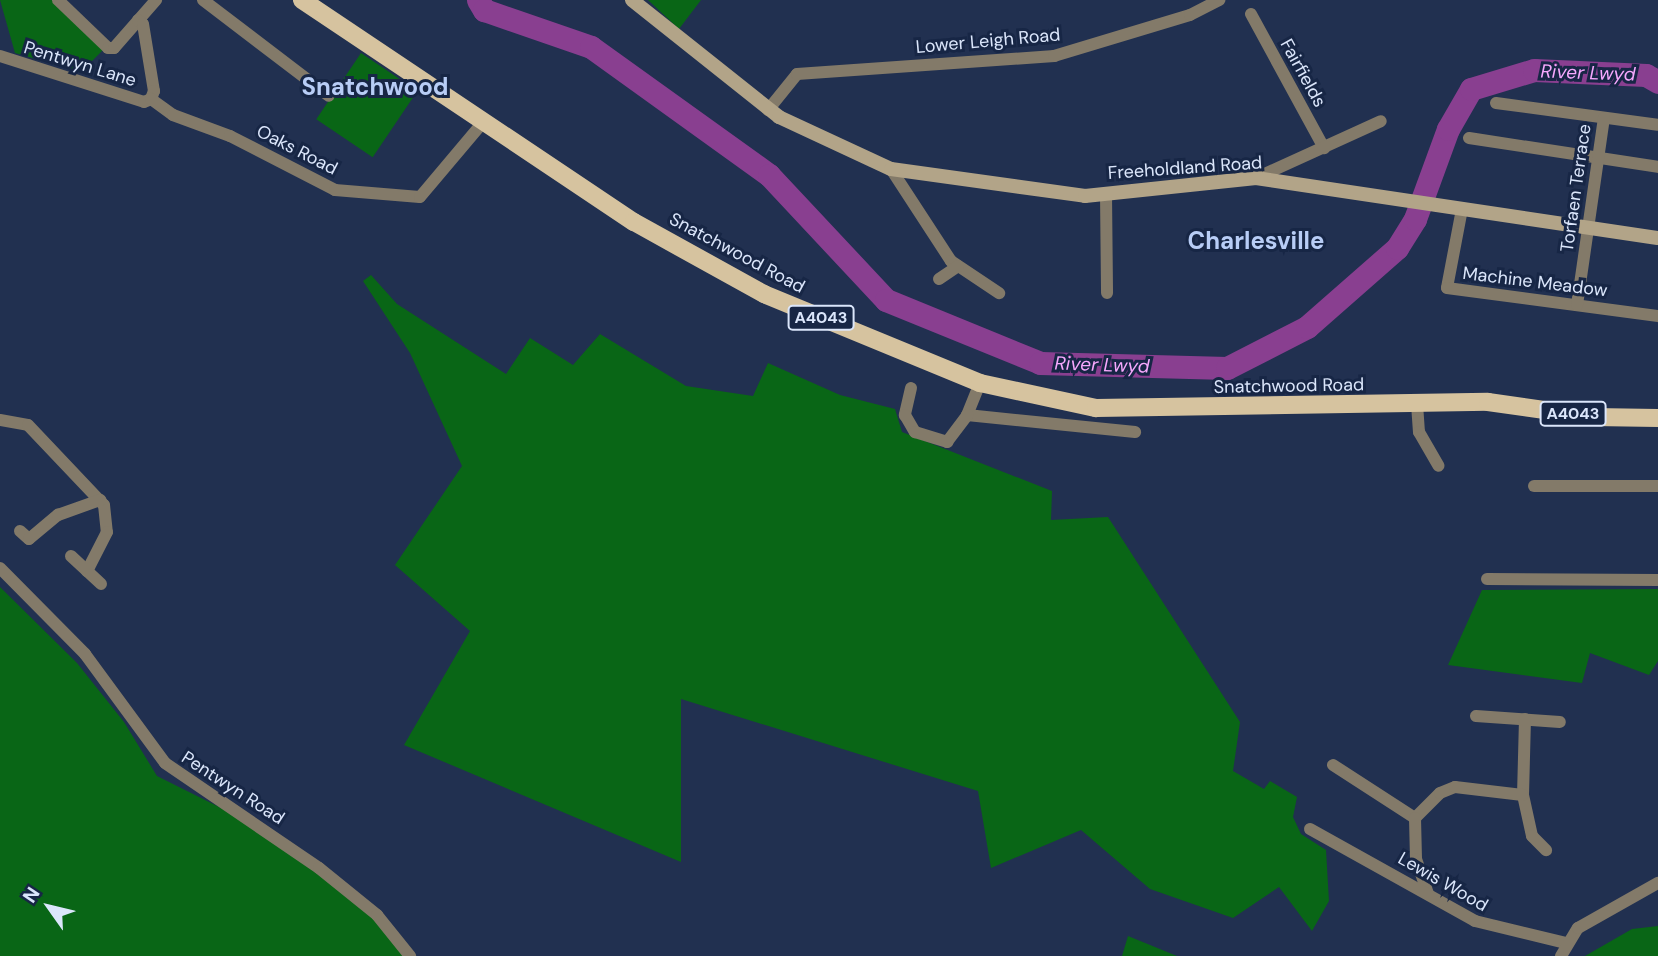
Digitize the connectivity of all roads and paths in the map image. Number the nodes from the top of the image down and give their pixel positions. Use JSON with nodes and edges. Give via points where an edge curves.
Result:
{"nodes":[{"id":1,"x":58,"y":0,"type":"edge"},
{"id":2,"x":156,"y":0,"type":"edge"},
{"id":3,"x":202,"y":0,"type":"edge"},
{"id":4,"x":302,"y":0,"type":"edge"},
{"id":5,"x":632,"y":0,"type":"edge"},
{"id":6,"x":1219,"y":0,"type":"edge"},
{"id":7,"x":1251,"y":14,"type":"dead end"},
{"id":8,"x":138,"y":20,"type":"junction"},
{"id":9,"x":0,"y":57,"type":"edge"},
{"id":10,"x":329,"y":96,"type":"dead end"},
{"id":11,"x":151,"y":99,"type":"junction"},
{"id":12,"x":1496,"y":103,"type":"dead end"},
{"id":13,"x":768,"y":110,"type":"junction"},
{"id":14,"x":1604,"y":118,"type":"junction"},
{"id":15,"x":484,"y":121,"type":"junction"},
{"id":16,"x":1381,"y":121,"type":"dead end"},
{"id":17,"x":1658,"y":125,"type":"edge"},
{"id":18,"x":1469,"y":138,"type":"dead end"},
{"id":19,"x":1324,"y":148,"type":"junction"},
{"id":20,"x":1598,"y":158,"type":"junction"},
{"id":21,"x":1658,"y":167,"type":"edge"},
{"id":22,"x":891,"y":169,"type":"junction"},
{"id":23,"x":1256,"y":178,"type":"junction"},
{"id":24,"x":1106,"y":194,"type":"junction"},
{"id":25,"x":1462,"y":209,"type":"junction"},
{"id":26,"x":1589,"y":228,"type":"junction"},
{"id":27,"x":1658,"y":238,"type":"edge"},
{"id":28,"x":958,"y":265,"type":"junction"},
{"id":29,"x":939,"y":279,"type":"dead end"},
{"id":30,"x":999,"y":293,"type":"dead end"},
{"id":31,"x":1107,"y":293,"type":"dead end"},
{"id":32,"x":1577,"y":305,"type":"junction"},
{"id":33,"x":1658,"y":316,"type":"edge"},
{"id":34,"x":980,"y":383,"type":"junction"},
{"id":35,"x":911,"y":388,"type":"dead end"},
{"id":36,"x":1417,"y":404,"type":"junction"},
{"id":37,"x":967,"y":415,"type":"junction"},
{"id":38,"x":1658,"y":418,"type":"edge"},
{"id":39,"x":0,"y":420,"type":"edge"},
{"id":40,"x":1135,"y":432,"type":"dead end"},
{"id":41,"x":1439,"y":466,"type":"dead end"},
{"id":42,"x":1534,"y":486,"type":"dead end"},
{"id":43,"x":1655,"y":486,"type":"edge"},
{"id":44,"x":100,"y":500,"type":"junction"},
{"id":45,"x":20,"y":531,"type":"dead end"},
{"id":46,"x":71,"y":555,"type":"dead end"},
{"id":47,"x":0,"y":568,"type":"edge"},
{"id":48,"x":87,"y":570,"type":"junction"},
{"id":49,"x":1487,"y":579,"type":"dead end"},
{"id":50,"x":1658,"y":580,"type":"edge"},
{"id":51,"x":101,"y":584,"type":"dead end"},
{"id":52,"x":1476,"y":716,"type":"dead end"},
{"id":53,"x":1525,"y":719,"type":"junction"},
{"id":54,"x":1560,"y":722,"type":"dead end"},
{"id":55,"x":1333,"y":765,"type":"dead end"},
{"id":56,"x":1523,"y":795,"type":"junction"},
{"id":57,"x":1416,"y":818,"type":"junction"},
{"id":58,"x":1310,"y":829,"type":"dead end"},
{"id":59,"x":1546,"y":850,"type":"dead end"},
{"id":60,"x":1658,"y":883,"type":"edge"},
{"id":61,"x":1429,"y":893,"type":"junction"},
{"id":62,"x":1564,"y":950,"type":"edge"},
{"id":63,"x":410,"y":956,"type":"edge"}],
"edges":[{"from":1,"to":8,"type":"street","via":[[108,48],[114,48]]},
{"from":2,"to":8,"type":"street"},
{"from":3,"to":10,"type":"street"},
{"from":4,"to":15,"type":"main road","name":"Snatchwood Road","number":"A4043"},
{"from":5,"to":13,"type":"main road","name":"Freeholdland Road"},
{"from":6,"to":13,"type":"street","name":"Lower Leigh Road","via":[[1190,15],[1054,56],[797,74]]},
{"from":7,"to":19,"type":"street","name":"Fairfields"},
{"from":8,"to":11,"type":"street","via":[[150,64]]},
{"from":9,"to":11,"type":"street","name":"Pentwyn Lane","via":[[144,102]]},
{"from":11,"to":15,"type":"street","name":"Oaks Road","via":[[173,115],[230,136],[335,190],[420,197]]},
{"from":12,"to":14,"type":"street"},
{"from":13,"to":22,"type":"main road","name":"Freeholdland Road"},
{"from":14,"to":17,"type":"street"},
{"from":14,"to":20,"type":"street","name":"Torfaen Terrace"},
{"from":15,"to":34,"type":"main road","name":"Snatchwood Road","number":"A4043","via":[[634,222],[764,294]]},
{"from":16,"to":19,"type":"street"},
{"from":18,"to":20,"type":"street"},
{"from":19,"to":23,"type":"street"},
{"from":20,"to":21,"type":"street"},
{"from":20,"to":26,"type":"street","name":"Torfaen Terrace"},
{"from":22,"to":24,"type":"main road","name":"Freeholdland Road","via":[[968,183]]},
{"from":22,"to":28,"type":"street"},
{"from":23,"to":24,"type":"main road","name":"Freeholdland Road"},
{"from":23,"to":25,"type":"main road","name":"Freeholdland Road"},
{"from":24,"to":31,"type":"street"},
{"from":25,"to":26,"type":"main road","name":"Freeholdland Road"},
{"from":25,"to":32,"type":"street","name":"Machine Meadow","via":[[1447,288]]},
{"from":26,"to":27,"type":"main road","name":"Freeholdland Road"},
{"from":26,"to":32,"type":"street","name":"Torfaen Terrace"},
{"from":28,"to":29,"type":"street"},
{"from":28,"to":30,"type":"street"},
{"from":32,"to":33,"type":"street","name":"Machine Meadow"},
{"from":34,"to":36,"type":"main road","name":"Snatchwood Road","number":"A4043","via":[[1096,408]]},
{"from":34,"to":37,"type":"street"},
{"from":35,"to":37,"type":"street","via":[[905,415],[915,432],[947,442]]},
{"from":36,"to":38,"type":"main road","number":"A4043","via":[[1488,402],[1593,417]]},
{"from":36,"to":41,"type":"street","via":[[1419,432]]},
{"from":37,"to":40,"type":"street"},
{"from":39,"to":44,"type":"street","via":[[28,425]]},
{"from":42,"to":43,"type":"street"},
{"from":44,"to":45,"type":"street","via":[[58,514],[29,539]]},
{"from":44,"to":48,"type":"street","via":[[107,532]]},
{"from":46,"to":48,"type":"street"},
{"from":47,"to":63,"type":"street","name":"Pentwyn Road","via":[[85,654],[165,763],[319,868],[377,915]]},
{"from":48,"to":51,"type":"street"},
{"from":49,"to":50,"type":"street"},
{"from":52,"to":53,"type":"street"},
{"from":53,"to":54,"type":"street"},
{"from":53,"to":56,"type":"street"},
{"from":55,"to":57,"type":"street"},
{"from":56,"to":57,"type":"street","via":[[1455,787],[1440,793]]},
{"from":56,"to":59,"type":"street","via":[[1532,836]]},
{"from":57,"to":61,"type":"street","via":[[1416,859]]},
{"from":58,"to":61,"type":"street","name":"Lewis Wood"},
{"from":60,"to":62,"type":"street","via":[[1578,928]]},
{"from":61,"to":62,"type":"street","name":"Lewis Wood","via":[[1494,929]]}]}
